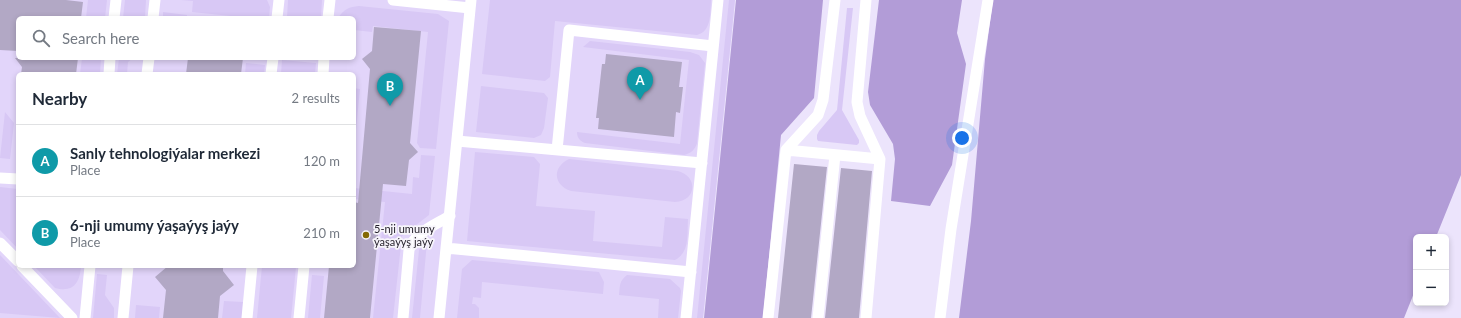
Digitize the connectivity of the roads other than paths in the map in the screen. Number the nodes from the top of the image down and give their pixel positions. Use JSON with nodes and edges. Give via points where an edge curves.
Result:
{"nodes":[{"id":1,"x":116,"y":0,"type":"edge"},
{"id":2,"x":155,"y":0,"type":"edge"},
{"id":3,"x":279,"y":0,"type":"edge"},
{"id":4,"x":330,"y":0,"type":"edge"},
{"id":5,"x":393,"y":0,"type":"edge"},
{"id":6,"x":718,"y":0,"type":"edge"},
{"id":7,"x":836,"y":0,"type":"edge"},
{"id":8,"x":866,"y":0,"type":"edge"},
{"id":9,"x":988,"y":0,"type":"edge"},
{"id":10,"x":471,"y":4,"type":"edge"},
{"id":11,"x":114,"y":16,"type":"edge"},
{"id":12,"x":153,"y":16,"type":"edge"},
{"id":13,"x":277,"y":16,"type":"edge"},
{"id":14,"x":328,"y":16,"type":"edge"},
{"id":15,"x":713,"y":46,"type":"junction"},
{"id":16,"x":110,"y":60,"type":"edge"},
{"id":17,"x":149,"y":60,"type":"edge"},
{"id":18,"x":273,"y":60,"type":"edge"},
{"id":19,"x":324,"y":60,"type":"edge"},
{"id":20,"x":109,"y":72,"type":"edge"},
{"id":21,"x":147,"y":72,"type":"edge"},
{"id":22,"x":271,"y":72,"type":"edge"},
{"id":23,"x":323,"y":72,"type":"edge"},
{"id":24,"x":457,"y":141,"type":"junction"},
{"id":25,"x":557,"y":150,"type":"junction"},
{"id":26,"x":786,"y":150,"type":"junction"},
{"id":27,"x":835,"y":155,"type":"junction"},
{"id":28,"x":880,"y":159,"type":"junction"},
{"id":29,"x":702,"y":163,"type":"junction"},
{"id":30,"x":0,"y":178,"type":"edge"},
{"id":31,"x":16,"y":179,"type":"edge"},
{"id":32,"x":450,"y":216,"type":"junction"},
{"id":33,"x":0,"y":243,"type":"edge"},
{"id":34,"x":446,"y":248,"type":"junction"},
{"id":35,"x":16,"y":259,"type":"edge"},
{"id":36,"x":24,"y":268,"type":"edge"},
{"id":37,"x":90,"y":268,"type":"edge"},
{"id":38,"x":128,"y":268,"type":"edge"},
{"id":39,"x":252,"y":268,"type":"edge"},
{"id":40,"x":304,"y":268,"type":"edge"},
{"id":41,"x":691,"y":272,"type":"junction"},
{"id":42,"x":72,"y":318,"type":"edge"},
{"id":43,"x":85,"y":318,"type":"edge"},
{"id":44,"x":123,"y":318,"type":"edge"},
{"id":45,"x":247,"y":318,"type":"edge"},
{"id":46,"x":299,"y":318,"type":"edge"},
{"id":47,"x":402,"y":318,"type":"edge"},
{"id":48,"x":439,"y":318,"type":"edge"},
{"id":49,"x":686,"y":318,"type":"edge"},
{"id":50,"x":768,"y":318,"type":"edge"},
{"id":51,"x":818,"y":318,"type":"edge"},
{"id":52,"x":866,"y":318,"type":"edge"},
{"id":53,"x":940,"y":318,"type":"edge"}],
"edges":[{"from":1,"to":11,"type":"lane"},
{"from":2,"to":12,"type":"lane"},
{"from":3,"to":13,"type":"lane"},
{"from":4,"to":14,"type":"lane"},
{"from":5,"to":10,"type":"lane"},
{"from":6,"to":15,"type":"lane"},
{"from":7,"to":26,"type":"lane","via":[[823,100],[818,115]]},
{"from":8,"to":28,"type":"lane","via":[[857,102],[860,116]]},
{"from":9,"to":53,"type":"lane","via":[[951,229]]},
{"from":10,"to":24,"type":"lane"},
{"from":15,"to":25,"type":"lane","via":[[569,30]]},
{"from":15,"to":29,"type":"lane"},
{"from":16,"to":20,"type":"lane"},
{"from":17,"to":21,"type":"lane"},
{"from":18,"to":22,"type":"lane"},
{"from":19,"to":23,"type":"lane"},
{"from":24,"to":25,"type":"lane"},
{"from":24,"to":32,"type":"lane"},
{"from":25,"to":29,"type":"lane"},
{"from":26,"to":27,"type":"lane"},
{"from":26,"to":50,"type":"lane"},
{"from":27,"to":28,"type":"lane"},
{"from":27,"to":51,"type":"lane"},
{"from":28,"to":52,"type":"lane"},
{"from":29,"to":41,"type":"lane"},
{"from":30,"to":31,"type":"lane"},
{"from":32,"to":34,"type":"lane"},
{"from":32,"to":47,"type":"lane","via":[[416,237],[411,243]]},
{"from":33,"to":35,"type":"lane"},
{"from":34,"to":41,"type":"lane"},
{"from":34,"to":48,"type":"lane"},
{"from":36,"to":42,"type":"lane"},
{"from":37,"to":43,"type":"lane"},
{"from":38,"to":44,"type":"lane"},
{"from":39,"to":45,"type":"lane"},
{"from":40,"to":46,"type":"lane"},
{"from":41,"to":49,"type":"lane"}]}
